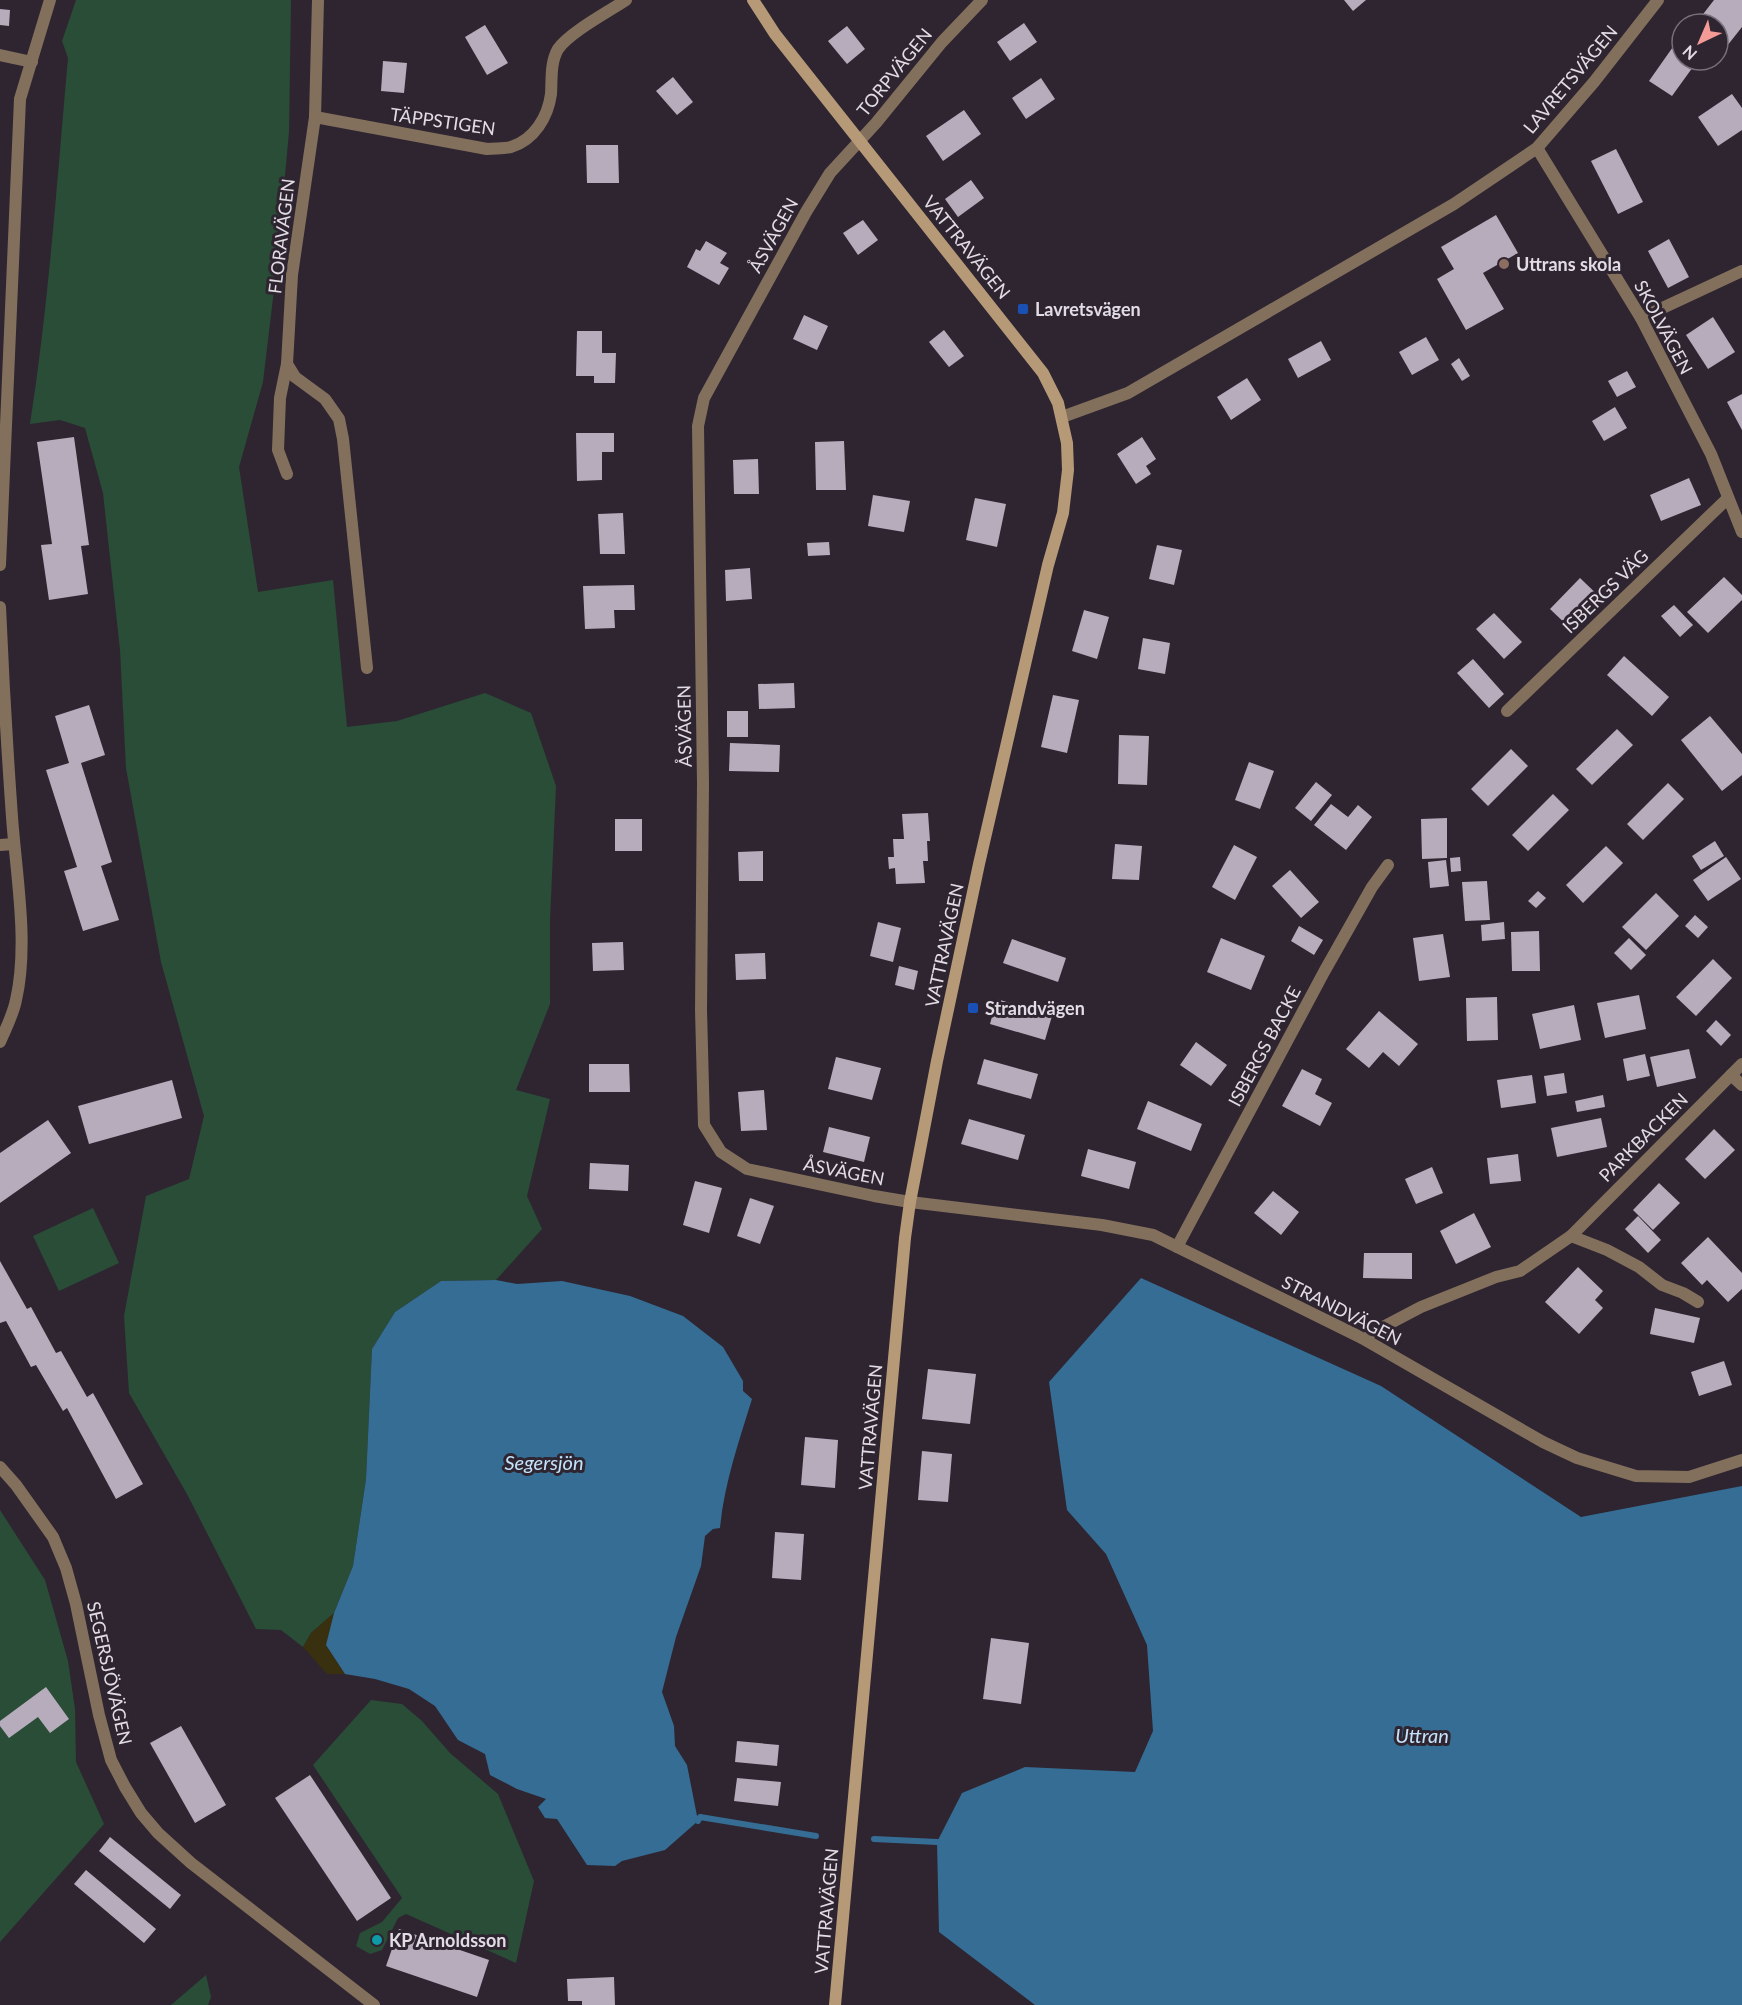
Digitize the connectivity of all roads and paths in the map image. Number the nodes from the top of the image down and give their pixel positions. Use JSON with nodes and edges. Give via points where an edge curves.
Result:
{"nodes":[{"id":1,"x":50,"y":0,"type":"edge"},
{"id":2,"x":318,"y":0,"type":"edge"},
{"id":3,"x":626,"y":0,"type":"edge"},
{"id":4,"x":753,"y":0,"type":"edge"},
{"id":5,"x":982,"y":0,"type":"edge"},
{"id":6,"x":1658,"y":0,"type":"edge"},
{"id":7,"x":0,"y":55,"type":"edge"},
{"id":8,"x":32,"y":62,"type":"junction"},
{"id":9,"x":315,"y":117,"type":"junction"},
{"id":10,"x":860,"y":142,"type":"junction"},
{"id":11,"x":1537,"y":148,"type":"junction"},
{"id":12,"x":1742,"y":271,"type":"edge"},
{"id":13,"x":1641,"y":318,"type":"junction"},
{"id":14,"x":5,"y":354,"type":"edge"},
{"id":15,"x":286,"y":364,"type":"junction"},
{"id":16,"x":1062,"y":417,"type":"junction"},
{"id":17,"x":287,"y":474,"type":"dead end"},
{"id":18,"x":1728,"y":498,"type":"junction"},
{"id":19,"x":1742,"y":531,"type":"edge"},
{"id":20,"x":0,"y":538,"type":"edge"},
{"id":21,"x":0,"y":565,"type":"edge"},
{"id":22,"x":0,"y":607,"type":"edge"},
{"id":23,"x":367,"y":668,"type":"dead end"},
{"id":24,"x":1507,"y":711,"type":"dead end"},
{"id":25,"x":14,"y":844,"type":"junction"},
{"id":26,"x":0,"y":845,"type":"edge"},
{"id":27,"x":1388,"y":865,"type":"dead end"},
{"id":28,"x":0,"y":1042,"type":"edge"},
{"id":29,"x":1742,"y":1064,"type":"edge"},
{"id":30,"x":1731,"y":1075,"type":"junction"},
{"id":31,"x":1742,"y":1085,"type":"edge"},
{"id":32,"x":910,"y":1202,"type":"junction"},
{"id":33,"x":1571,"y":1236,"type":"junction"},
{"id":34,"x":1178,"y":1246,"type":"junction"},
{"id":35,"x":1698,"y":1302,"type":"dead end"},
{"id":36,"x":1362,"y":1338,"type":"junction"},
{"id":37,"x":1742,"y":1460,"type":"edge"},
{"id":38,"x":0,"y":1467,"type":"edge"},
{"id":39,"x":374,"y":2005,"type":"edge"},
{"id":40,"x":835,"y":2005,"type":"edge"}],
"edges":[{"from":1,"to":8,"type":"street"},
{"from":2,"to":9,"type":"street","name":"FLORAVÄGEN"},
{"from":3,"to":9,"type":"street","name":"TÄPPSTIGEN","via":[[578,31],[558,50],[550,75],[548,109],[538,128],[511,147],[487,149]]},
{"from":4,"to":10,"type":"street","name":"VATTRAVÄGEN"},
{"from":5,"to":10,"type":"street","name":"TORPVÄGEN"},
{"from":6,"to":11,"type":"street","name":"LAVRETSVÄGEN"},
{"from":7,"to":8,"type":"street"},
{"from":8,"to":14,"type":"street","via":[[20,99]]},
{"from":9,"to":15,"type":"street","name":"FLORAVÄGEN","via":[[292,275]]},
{"from":10,"to":16,"type":"street","name":"VATTRAVÄGEN","via":[[1043,373]]},
{"from":10,"to":32,"type":"street","name":"ÅSVÄGEN","via":[[830,173],[806,212],[704,398],[698,426],[704,1125],[721,1152],[747,1169]]},
{"from":11,"to":13,"type":"street","name":"SKOLVÄGEN"},
{"from":11,"to":16,"type":"street","name":"LAVRETSVÄGEN","via":[[1454,204],[1128,393]]},
{"from":12,"to":13,"type":"street"},
{"from":13,"to":18,"type":"street","name":"SKOLVÄGEN","via":[[1711,454]]},
{"from":14,"to":20,"type":"street"},
{"from":15,"to":17,"type":"street","name":"FLORAVÄGEN","via":[[278,450]]},
{"from":15,"to":23,"type":"street","via":[[325,399],[339,419]]},
{"from":16,"to":32,"type":"street","name":"VATTRAVÄGEN","via":[[1068,470],[1063,513],[980,864]]},
{"from":18,"to":19,"type":"street","name":"SKOLVÄGEN"},
{"from":18,"to":24,"type":"street","name":"ISBERGS VÄG"},
{"from":20,"to":21,"type":"street"},
{"from":22,"to":25,"type":"street"},
{"from":25,"to":26,"type":"street"},
{"from":25,"to":28,"type":"street","via":[[19,885],[20,970],[10,1022]]},
{"from":27,"to":34,"type":"street","name":"ISBERGS BACKE","via":[[1324,972]]},
{"from":29,"to":30,"type":"street","name":"PARKBACKEN"},
{"from":30,"to":31,"type":"street"},
{"from":30,"to":33,"type":"street","name":"PARKBACKEN"},
{"from":32,"to":34,"type":"street","name":"STRANDVÄGEN","via":[[1102,1226],[1153,1235]]},
{"from":32,"to":40,"type":"street","name":"VATTRAVÄGEN"},
{"from":33,"to":35,"type":"street","via":[[1607,1250],[1662,1285]]},
{"from":33,"to":36,"type":"street","name":"PARKBACKEN","via":[[1520,1271],[1420,1307]]},
{"from":34,"to":36,"type":"street","name":"STRANDVÄGEN"},
{"from":36,"to":37,"type":"street","name":"STRANDVÄGEN","via":[[1543,1442],[1587,1461],[1636,1476],[1689,1477]]},
{"from":38,"to":39,"type":"street","name":"SEGERSJÖVÄGEN","via":[[53,1537],[66,1568],[111,1760],[141,1813],[191,1863]]}]}
